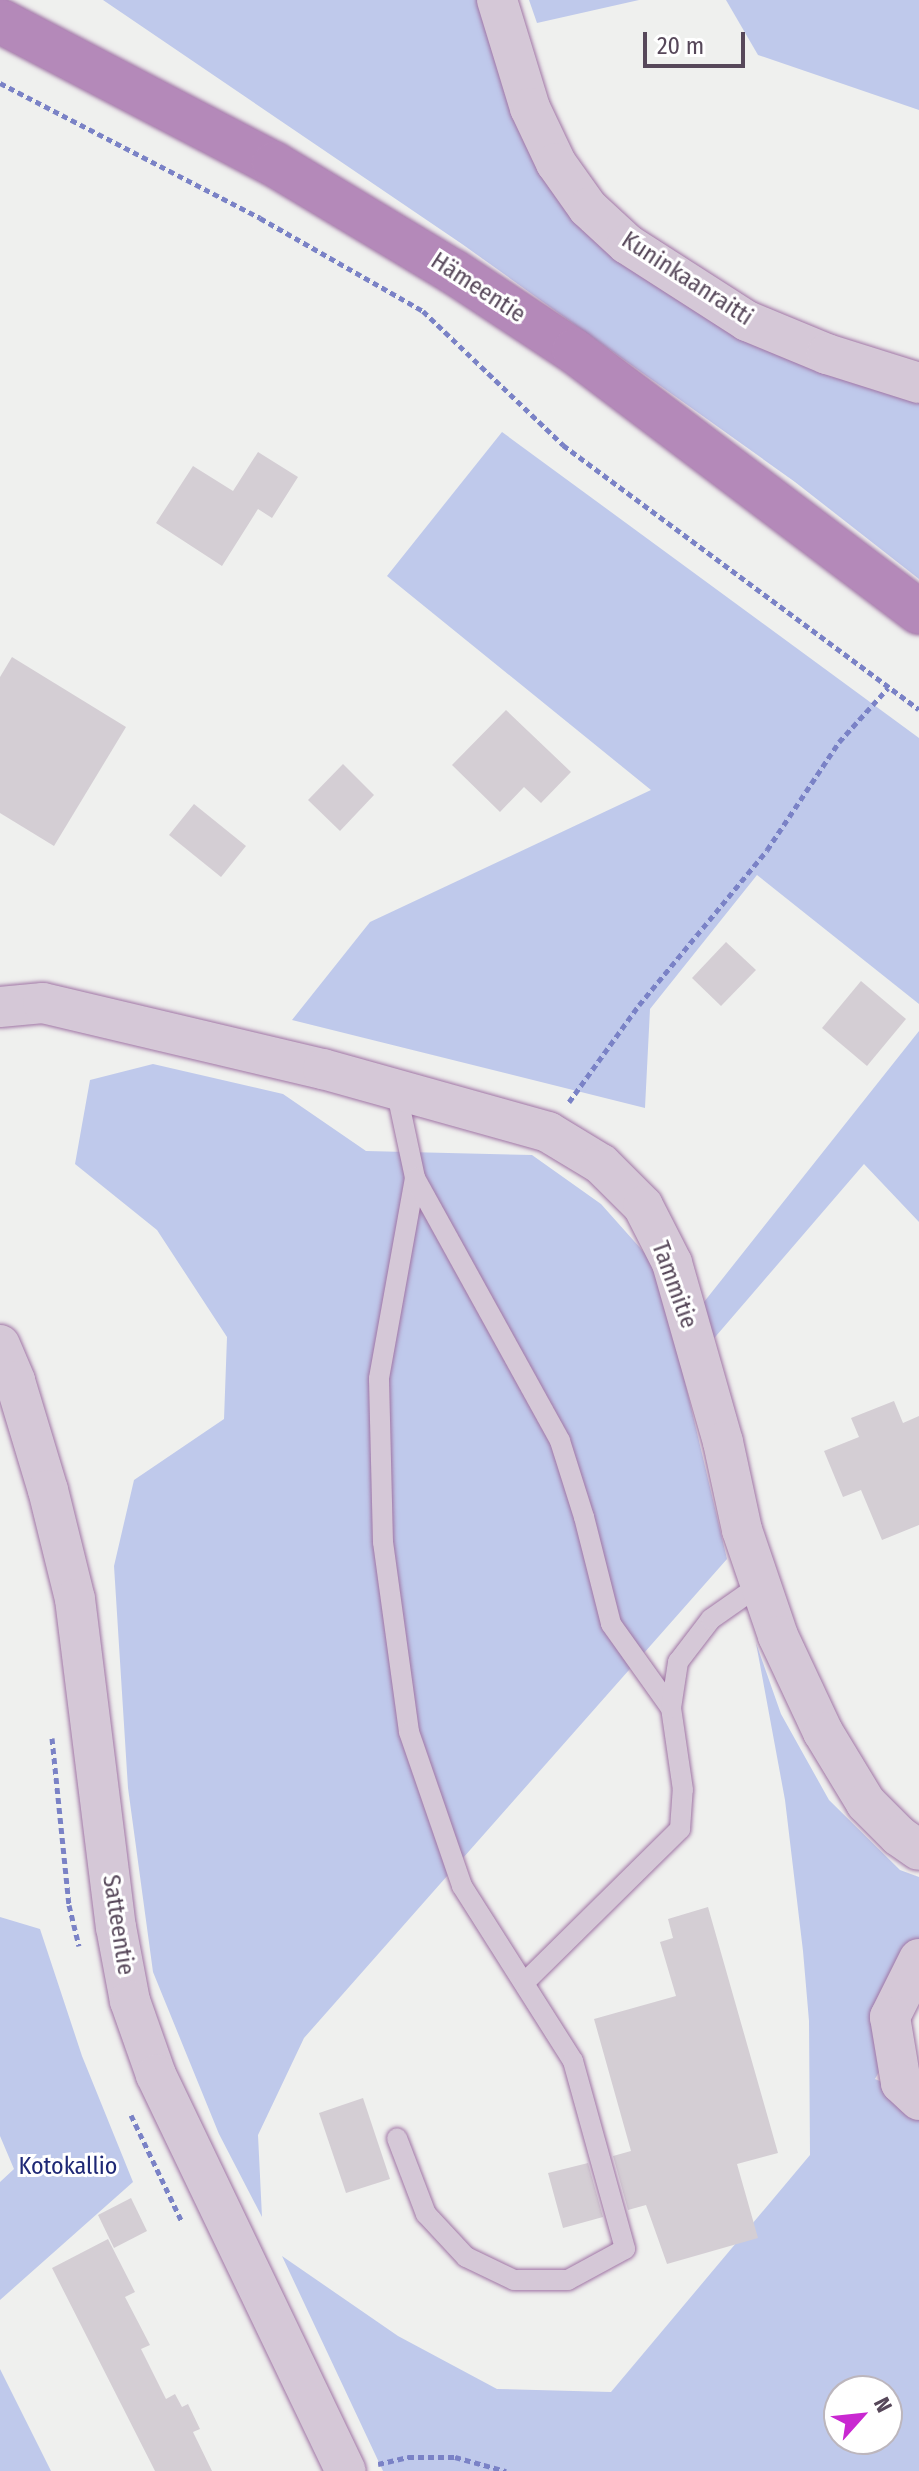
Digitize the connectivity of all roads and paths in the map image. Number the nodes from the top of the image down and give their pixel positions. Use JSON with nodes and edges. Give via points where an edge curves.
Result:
{"nodes":[{"id":1,"x":497,"y":0,"type":"edge"},
{"id":2,"x":0,"y":21,"type":"edge"},
{"id":3,"x":0,"y":83,"type":"edge"},
{"id":4,"x":919,"y":383,"type":"edge"},
{"id":5,"x":919,"y":612,"type":"edge"},
{"id":6,"x":888,"y":688,"type":"junction"},
{"id":7,"x":919,"y":709,"type":"edge"},
{"id":8,"x":0,"y":1007,"type":"edge"},
{"id":9,"x":396,"y":1089,"type":"junction"},
{"id":10,"x":548,"y":1132,"type":"junction"},
{"id":11,"x":415,"y":1178,"type":"junction"},
{"id":12,"x":0,"y":1345,"type":"edge"},
{"id":13,"x":761,"y":1584,"type":"junction"},
{"id":14,"x":671,"y":1708,"type":"junction"},
{"id":15,"x":919,"y":1850,"type":"edge"},
{"id":16,"x":919,"y":1959,"type":"edge"},
{"id":17,"x":525,"y":1982,"type":"junction"},
{"id":18,"x":919,"y":2100,"type":"edge"},
{"id":19,"x":397,"y":2138,"type":"dead end"},
{"id":20,"x":358,"y":2469,"type":"edge"},
{"id":21,"x":506,"y":2471,"type":"edge"}],
"edges":[{"from":1,"to":4,"type":"street","name":"Kuninkaanraitti","via":[[530,108],[556,163],[588,208],[627,244],[747,321]]},
{"from":2,"to":5,"type":"highway","name":"Hämeentie","via":[[274,164],[454,272],[586,360]]},
{"from":3,"to":6,"type":"path","via":[[260,218],[423,311],[563,445]]},
{"from":6,"to":7,"type":"path"},
{"from":6,"to":10,"type":"path","via":[[839,742],[767,850],[639,1005]]},
{"from":8,"to":9,"type":"street","name":"Tammitie","via":[[43,1003]]},
{"from":9,"to":10,"type":"street","name":"Tammitie"},
{"from":9,"to":11,"type":"lane"},
{"from":10,"to":13,"type":"street","name":"Tammitie","via":[[601,1164],[643,1206],[672,1263]]},
{"from":11,"to":14,"type":"lane","via":[[560,1441],[611,1624]]},
{"from":11,"to":17,"type":"lane","via":[[379,1379],[383,1542],[409,1732],[462,1886]]},
{"from":12,"to":20,"type":"street","name":"Satteentie","via":[[44,1476],[75,1599],[130,2001],[156,2075]]},
{"from":13,"to":14,"type":"lane","via":[[711,1619],[678,1662]]},
{"from":13,"to":15,"type":"street","name":"Tammitie","via":[[778,1636],[823,1732],[866,1803]]},
{"from":14,"to":17,"type":"lane","via":[[683,1790],[680,1829]]},
{"from":16,"to":18,"type":"street","via":[[890,2017],[901,2083]]},
{"from":17,"to":19,"type":"lane","via":[[573,2061],[625,2249],[568,2280],[514,2280],[490,2269],[466,2257],[426,2214]]},
{"from":20,"to":21,"type":"path","via":[[408,2457],[455,2457]]}]}
